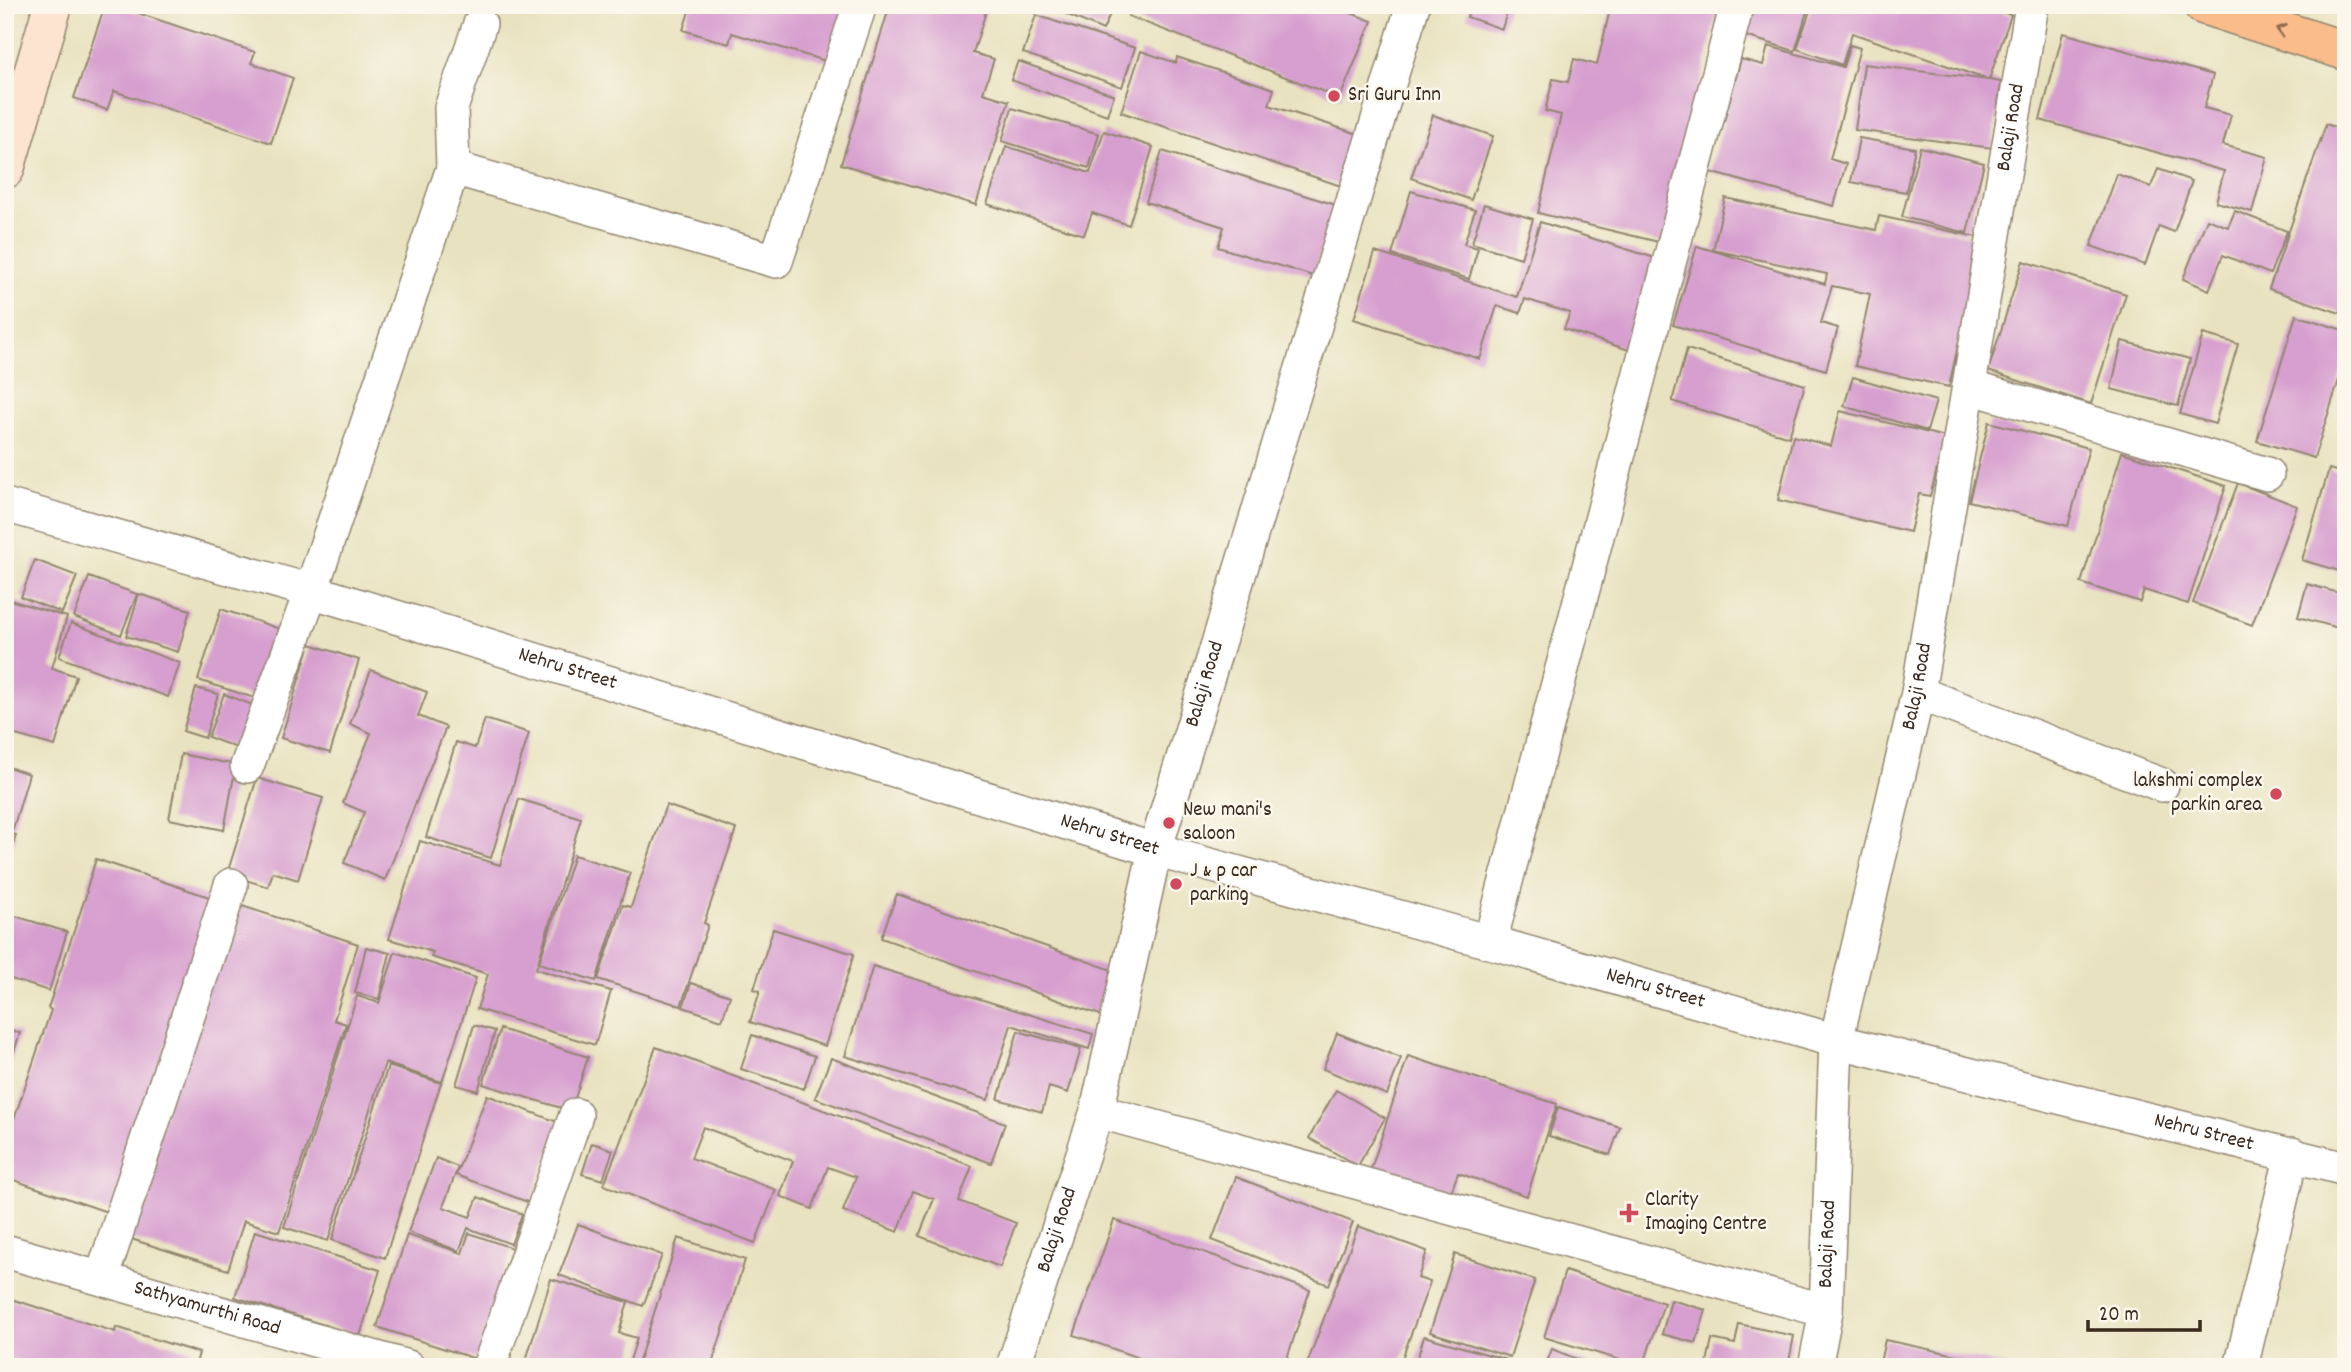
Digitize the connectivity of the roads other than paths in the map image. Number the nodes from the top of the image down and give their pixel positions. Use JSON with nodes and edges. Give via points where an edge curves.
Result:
{"nodes":[{"id":1,"x":53,"y":5,"type":"edge"},
{"id":2,"x":860,"y":5,"type":"edge"},
{"id":3,"x":1413,"y":5,"type":"edge"},
{"id":4,"x":1737,"y":5,"type":"edge"},
{"id":5,"x":2032,"y":5,"type":"edge"},
{"id":6,"x":2203,"y":5,"type":"edge"},
{"id":7,"x":481,"y":24,"type":"dead end"},
{"id":8,"x":2346,"y":51,"type":"edge"},
{"id":9,"x":453,"y":168,"type":"junction"},
{"id":10,"x":5,"y":169,"type":"edge"},
{"id":11,"x":1969,"y":387,"type":"junction"},
{"id":12,"x":2267,"y":474,"type":"dead end"},
{"id":13,"x":5,"y":505,"type":"edge"},
{"id":14,"x":310,"y":591,"type":"junction"},
{"id":15,"x":1918,"y":693,"type":"junction"},
{"id":16,"x":247,"y":766,"type":"dead end"},
{"id":17,"x":2162,"y":785,"type":"dead end"},
{"id":18,"x":1155,"y":850,"type":"junction"},
{"id":19,"x":231,"y":886,"type":"dead end"},
{"id":20,"x":1490,"y":942,"type":"junction"},
{"id":21,"x":1836,"y":1041,"type":"junction"},
{"id":22,"x":1097,"y":1111,"type":"junction"},
{"id":23,"x":576,"y":1115,"type":"dead end"},
{"id":24,"x":2292,"y":1154,"type":"junction"},
{"id":25,"x":2346,"y":1169,"type":"edge"},
{"id":26,"x":5,"y":1251,"type":"edge"},
{"id":27,"x":102,"y":1277,"type":"junction"},
{"id":28,"x":1826,"y":1311,"type":"junction"},
{"id":29,"x":408,"y":1367,"type":"edge"},
{"id":30,"x":489,"y":1367,"type":"edge"},
{"id":31,"x":1013,"y":1367,"type":"edge"},
{"id":32,"x":1815,"y":1367,"type":"edge"},
{"id":33,"x":2241,"y":1367,"type":"edge"}],
"edges":[{"from":1,"to":10,"type":"street"},
{"from":2,"to":9,"type":"street","via":[[776,261]]},
{"from":3,"to":18,"type":"street","name":"Balaji Road"},
{"from":4,"to":20,"type":"street"},
{"from":5,"to":11,"type":"street","name":"Balaji Road"},
{"from":8,"to":6,"type":"main road","one_way":true},
{"from":7,"to":9,"type":"street","via":[[451,108]]},
{"from":9,"to":14,"type":"street"},
{"from":11,"to":12,"type":"street"},
{"from":11,"to":15,"type":"street","name":"Balaji Road"},
{"from":13,"to":14,"type":"street","name":"Nehru Street"},
{"from":14,"to":16,"type":"street"},
{"from":14,"to":18,"type":"street","name":"Nehru Street"},
{"from":15,"to":17,"type":"street"},
{"from":15,"to":21,"type":"street","name":"Balaji Road"},
{"from":18,"to":20,"type":"street","name":"Nehru Street"},
{"from":18,"to":22,"type":"street","name":"Balaji Road"},
{"from":19,"to":27,"type":"street"},
{"from":20,"to":21,"type":"street","name":"Nehru Street"},
{"from":21,"to":24,"type":"street","name":"Nehru Street"},
{"from":21,"to":28,"type":"street","name":"Balaji Road"},
{"from":22,"to":28,"type":"street"},
{"from":22,"to":31,"type":"street","name":"Balaji Road"},
{"from":23,"to":30,"type":"street"},
{"from":24,"to":25,"type":"street","name":"Nehru Street"},
{"from":24,"to":33,"type":"street"},
{"from":26,"to":27,"type":"street","name":"Sathyamurthi Road"},
{"from":27,"to":29,"type":"street","name":"Sathyamurthi Road"},
{"from":28,"to":32,"type":"street","name":"Balaji Road"}]}
